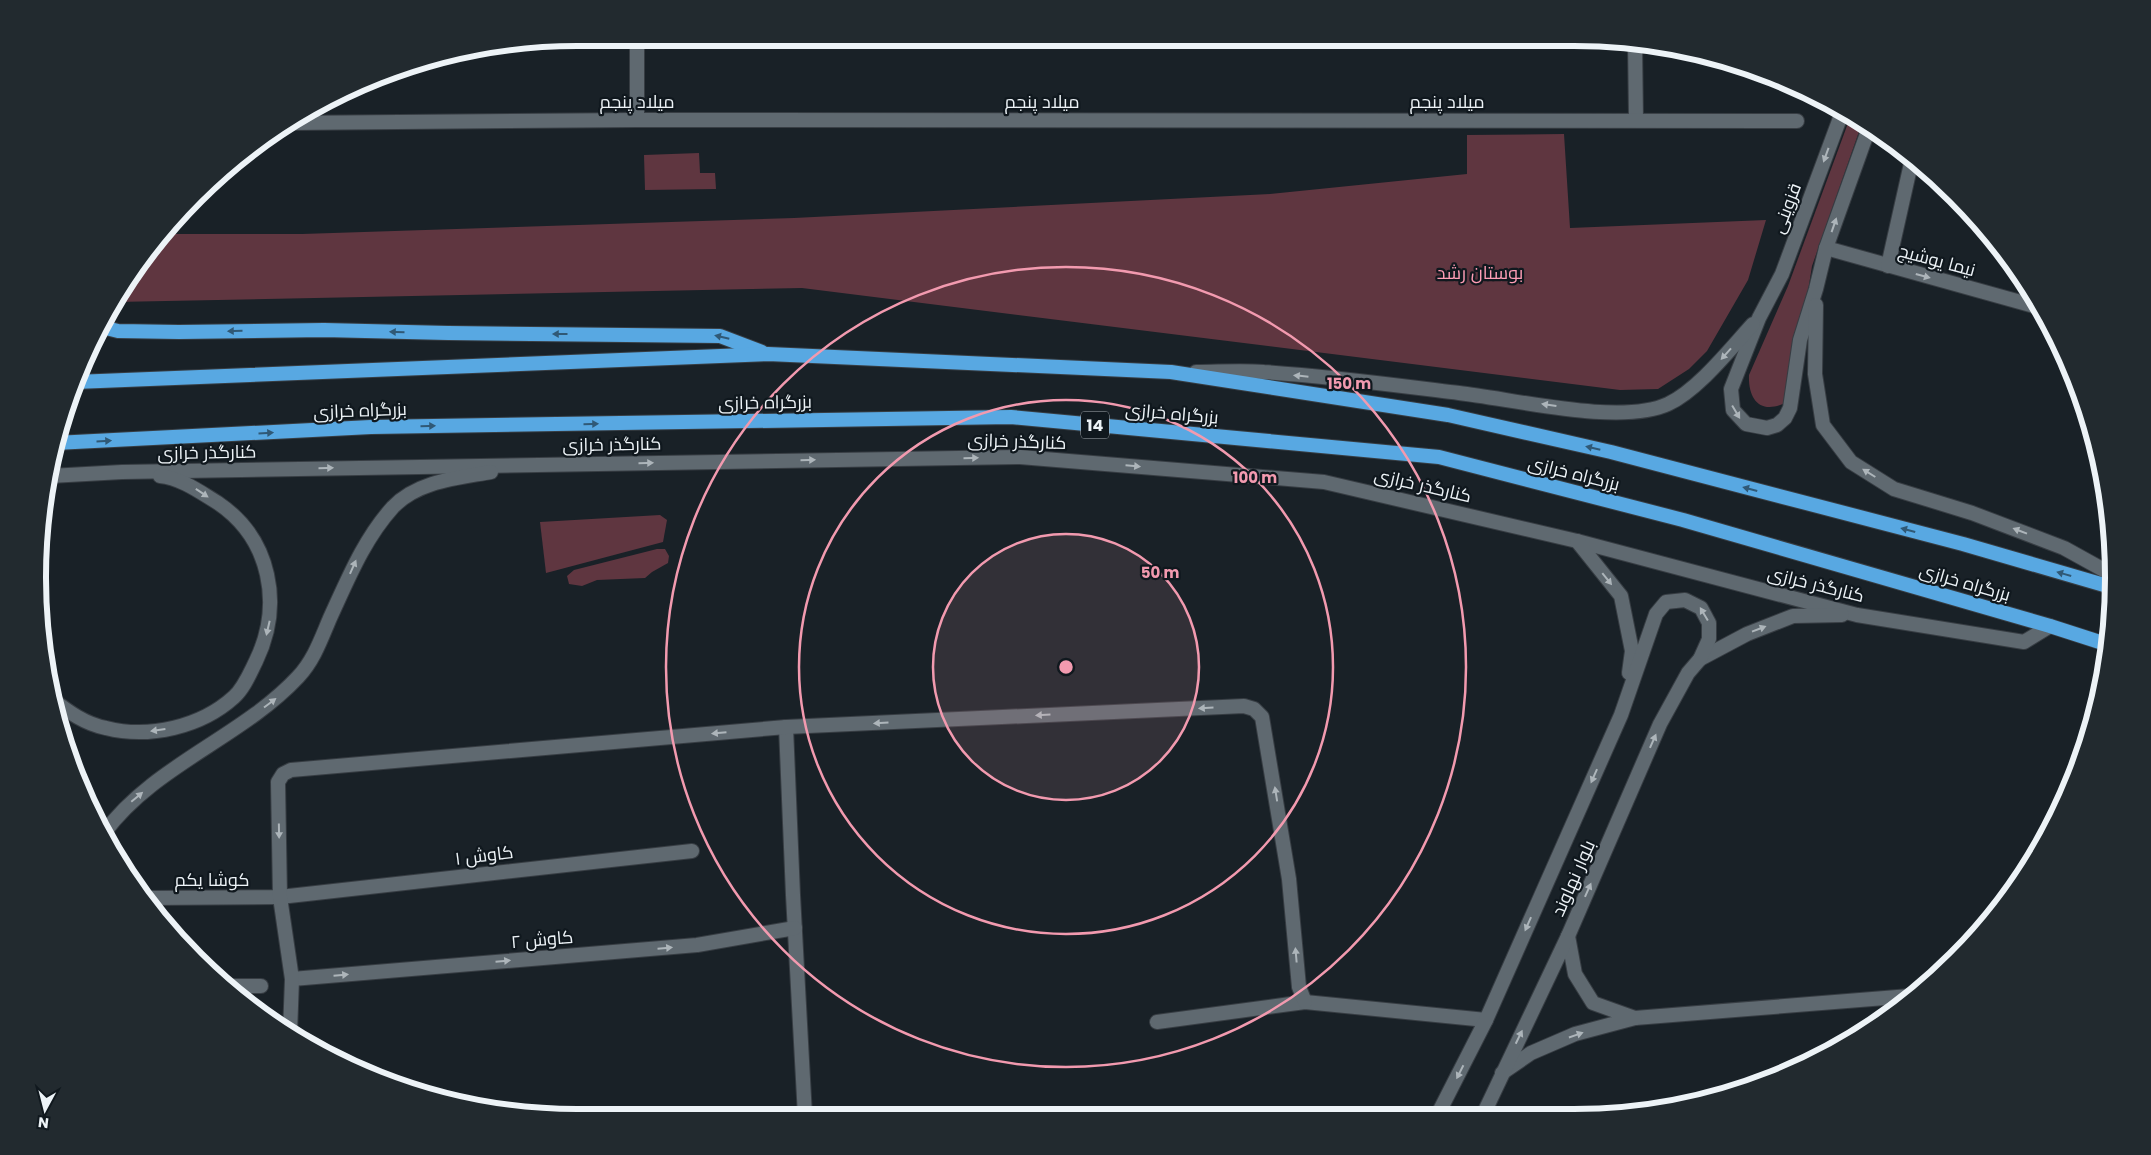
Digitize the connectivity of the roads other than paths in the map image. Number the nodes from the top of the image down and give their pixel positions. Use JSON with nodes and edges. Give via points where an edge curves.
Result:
{"nodes":[{"id":1,"x":637,"y":46,"type":"edge"},
{"id":2,"x":1635,"y":50,"type":"edge"},
{"id":3,"x":1840,"y":118,"type":"edge"},
{"id":4,"x":637,"y":120,"type":"junction"},
{"id":5,"x":1636,"y":120,"type":"junction"},
{"id":6,"x":1797,"y":121,"type":"dead end"},
{"id":7,"x":303,"y":123,"type":"edge"},
{"id":8,"x":1867,"y":135,"type":"edge"},
{"id":9,"x":1910,"y":166,"type":"edge"},
{"id":10,"x":1826,"y":248,"type":"junction"},
{"id":11,"x":1888,"y":266,"type":"junction"},
{"id":12,"x":1816,"y":289,"type":"junction"},
{"id":13,"x":2029,"y":305,"type":"edge"},
{"id":14,"x":1759,"y":318,"type":"junction"},
{"id":15,"x":108,"y":329,"type":"edge"},
{"id":16,"x":768,"y":354,"type":"junction"},
{"id":17,"x":1171,"y":372,"type":"junction"},
{"id":18,"x":84,"y":382,"type":"edge"},
{"id":19,"x":63,"y":443,"type":"edge"},
{"id":20,"x":527,"y":464,"type":"junction"},
{"id":21,"x":122,"y":472,"type":"junction"},
{"id":22,"x":56,"y":476,"type":"edge"},
{"id":23,"x":1577,"y":541,"type":"junction"},
{"id":24,"x":2105,"y":571,"type":"edge"},
{"id":25,"x":2105,"y":585,"type":"edge"},
{"id":26,"x":1857,"y":615,"type":"junction"},
{"id":27,"x":2050,"y":626,"type":"junction"},
{"id":28,"x":2101,"y":642,"type":"edge"},
{"id":29,"x":1700,"y":659,"type":"junction"},
{"id":30,"x":62,"y":707,"type":"edge"},
{"id":31,"x":1621,"y":715,"type":"junction"},
{"id":32,"x":786,"y":727,"type":"junction"},
{"id":33,"x":108,"y":826,"type":"edge"},
{"id":34,"x":692,"y":850,"type":"dead end"},
{"id":35,"x":154,"y":898,"type":"edge"},
{"id":36,"x":280,"y":898,"type":"junction"},
{"id":37,"x":794,"y":928,"type":"junction"},
{"id":38,"x":1568,"y":936,"type":"junction"},
{"id":39,"x":292,"y":979,"type":"junction"},
{"id":40,"x":238,"y":986,"type":"edge"},
{"id":41,"x":261,"y":986,"type":"dead end"},
{"id":42,"x":1900,"y":997,"type":"edge"},
{"id":43,"x":1305,"y":1002,"type":"junction"},
{"id":44,"x":1635,"y":1018,"type":"junction"},
{"id":45,"x":1486,"y":1020,"type":"junction"},
{"id":46,"x":1157,"y":1022,"type":"dead end"},
{"id":47,"x":290,"y":1024,"type":"edge"},
{"id":48,"x":1502,"y":1073,"type":"junction"},
{"id":49,"x":805,"y":1109,"type":"edge"},
{"id":50,"x":1441,"y":1109,"type":"edge"},
{"id":51,"x":1486,"y":1109,"type":"edge"}],
"edges":[{"from":1,"to":4,"type":"street"},
{"from":2,"to":5,"type":"street"},
{"from":3,"to":14,"type":"street","name":"قزوینی","one_way":true,"via":[[1782,274]]},
{"from":4,"to":5,"type":"street","name":"میلاد پنجم"},
{"from":4,"to":7,"type":"street","name":"میلاد پنجم"},
{"from":5,"to":6,"type":"street","name":"میلاد پنجم"},
{"from":10,"to":8,"type":"street","one_way":true},
{"from":9,"to":11,"type":"street"},
{"from":10,"to":11,"type":"street","name":"نیما یوشیج"},
{"from":10,"to":12,"type":"street"},
{"from":11,"to":13,"type":"street","name":"نیما یوشیج","one_way":true},
{"from":14,"to":12,"type":"street","one_way":true,"via":[[1730,389],[1733,410],[1746,424],[1767,428],[1777,425],[1790,408],[1800,340]]},
{"from":24,"to":12,"type":"street","one_way":true,"via":[[2064,548],[1972,512],[1894,489],[1851,462],[1823,425],[1815,374]]},
{"from":14,"to":17,"type":"street","one_way":true,"via":[[1698,382],[1669,404],[1644,412],[1597,412],[1263,372]]},
{"from":16,"to":15,"type":"highway","one_way":true,"via":[[720,336],[324,330],[179,332]]},
{"from":16,"to":17,"type":"highway","name":"بزرگراه خرازی"},
{"from":16,"to":18,"type":"highway","name":"بزرگراه خرازی"},
{"from":25,"to":17,"type":"highway","name":"بزرگراه خرازی","one_way":true,"via":[[1944,539],[1611,452],[1448,414]]},
{"from":19,"to":27,"type":"highway","name":"بزرگراه خرازی","number":"14","one_way":true,"via":[[371,427],[1021,418],[1439,457],[1683,520]]},
{"from":21,"to":20,"type":"street","name":"کنارگذر خرازی","one_way":true},
{"from":20,"to":23,"type":"street","name":"کنارگذر خرازی","one_way":true,"via":[[1020,457],[1324,482]]},
{"from":33,"to":20,"type":"street","one_way":true,"via":[[139,795],[276,699],[300,676],[322,639],[358,556],[394,506],[424,485]]},
{"from":21,"to":22,"type":"street","name":"کنارگذر خرازی"},
{"from":21,"to":30,"type":"street","one_way":true,"via":[[167,477],[194,488],[234,514],[252,538],[265,564],[270,592],[270,622],[263,646],[236,696],[210,714],[180,726],[147,732],[106,728]]},
{"from":23,"to":26,"type":"street","name":"کنارگذر خرازی"},
{"from":23,"to":31,"type":"street","one_way":true,"via":[[1621,596],[1632,652]]},
{"from":26,"to":27,"type":"street","name":"کنارگذر خرازی","via":[[2024,642]]},
{"from":29,"to":26,"type":"street","one_way":true,"via":[[1747,634],[1793,616]]},
{"from":27,"to":28,"type":"highway","name":"بزرگراه خرازی","number":"14"},
{"from":29,"to":31,"type":"street","one_way":true,"via":[[1709,639],[1709,623],[1702,608],[1685,600],[1666,602],[1656,614]]},
{"from":38,"to":29,"type":"street","name":"بلوار نهاوند","one_way":true,"via":[[1660,724],[1688,673]]},
{"from":31,"to":45,"type":"street","name":"بلوار نهاوند","one_way":true},
{"from":32,"to":36,"type":"street","one_way":true,"via":[[291,770],[278,782]]},
{"from":32,"to":37,"type":"street"},
{"from":43,"to":32,"type":"street","one_way":true,"via":[[1299,987],[1289,878],[1271,765],[1262,717],[1254,709],[1244,706]]},
{"from":34,"to":36,"type":"street","name":"کاوش ۱"},
{"from":35,"to":36,"type":"street","name":"کوشا یکم"},
{"from":36,"to":39,"type":"street"},
{"from":39,"to":37,"type":"street","name":"کاوش ۲","one_way":true,"via":[[697,945]]},
{"from":37,"to":49,"type":"street"},
{"from":38,"to":44,"type":"street","via":[[1575,974],[1593,1003]]},
{"from":48,"to":38,"type":"street","name":"بلوار نهاوند","one_way":true},
{"from":39,"to":47,"type":"street"},
{"from":40,"to":41,"type":"street"},
{"from":42,"to":44,"type":"street"},
{"from":43,"to":45,"type":"street"},
{"from":43,"to":46,"type":"street"},
{"from":48,"to":44,"type":"street","one_way":true,"via":[[1531,1054],[1575,1034]]},
{"from":45,"to":50,"type":"street","name":"بلوار نهاوند","one_way":true},
{"from":48,"to":51,"type":"street","name":"بلوار نهاوند"}]}
